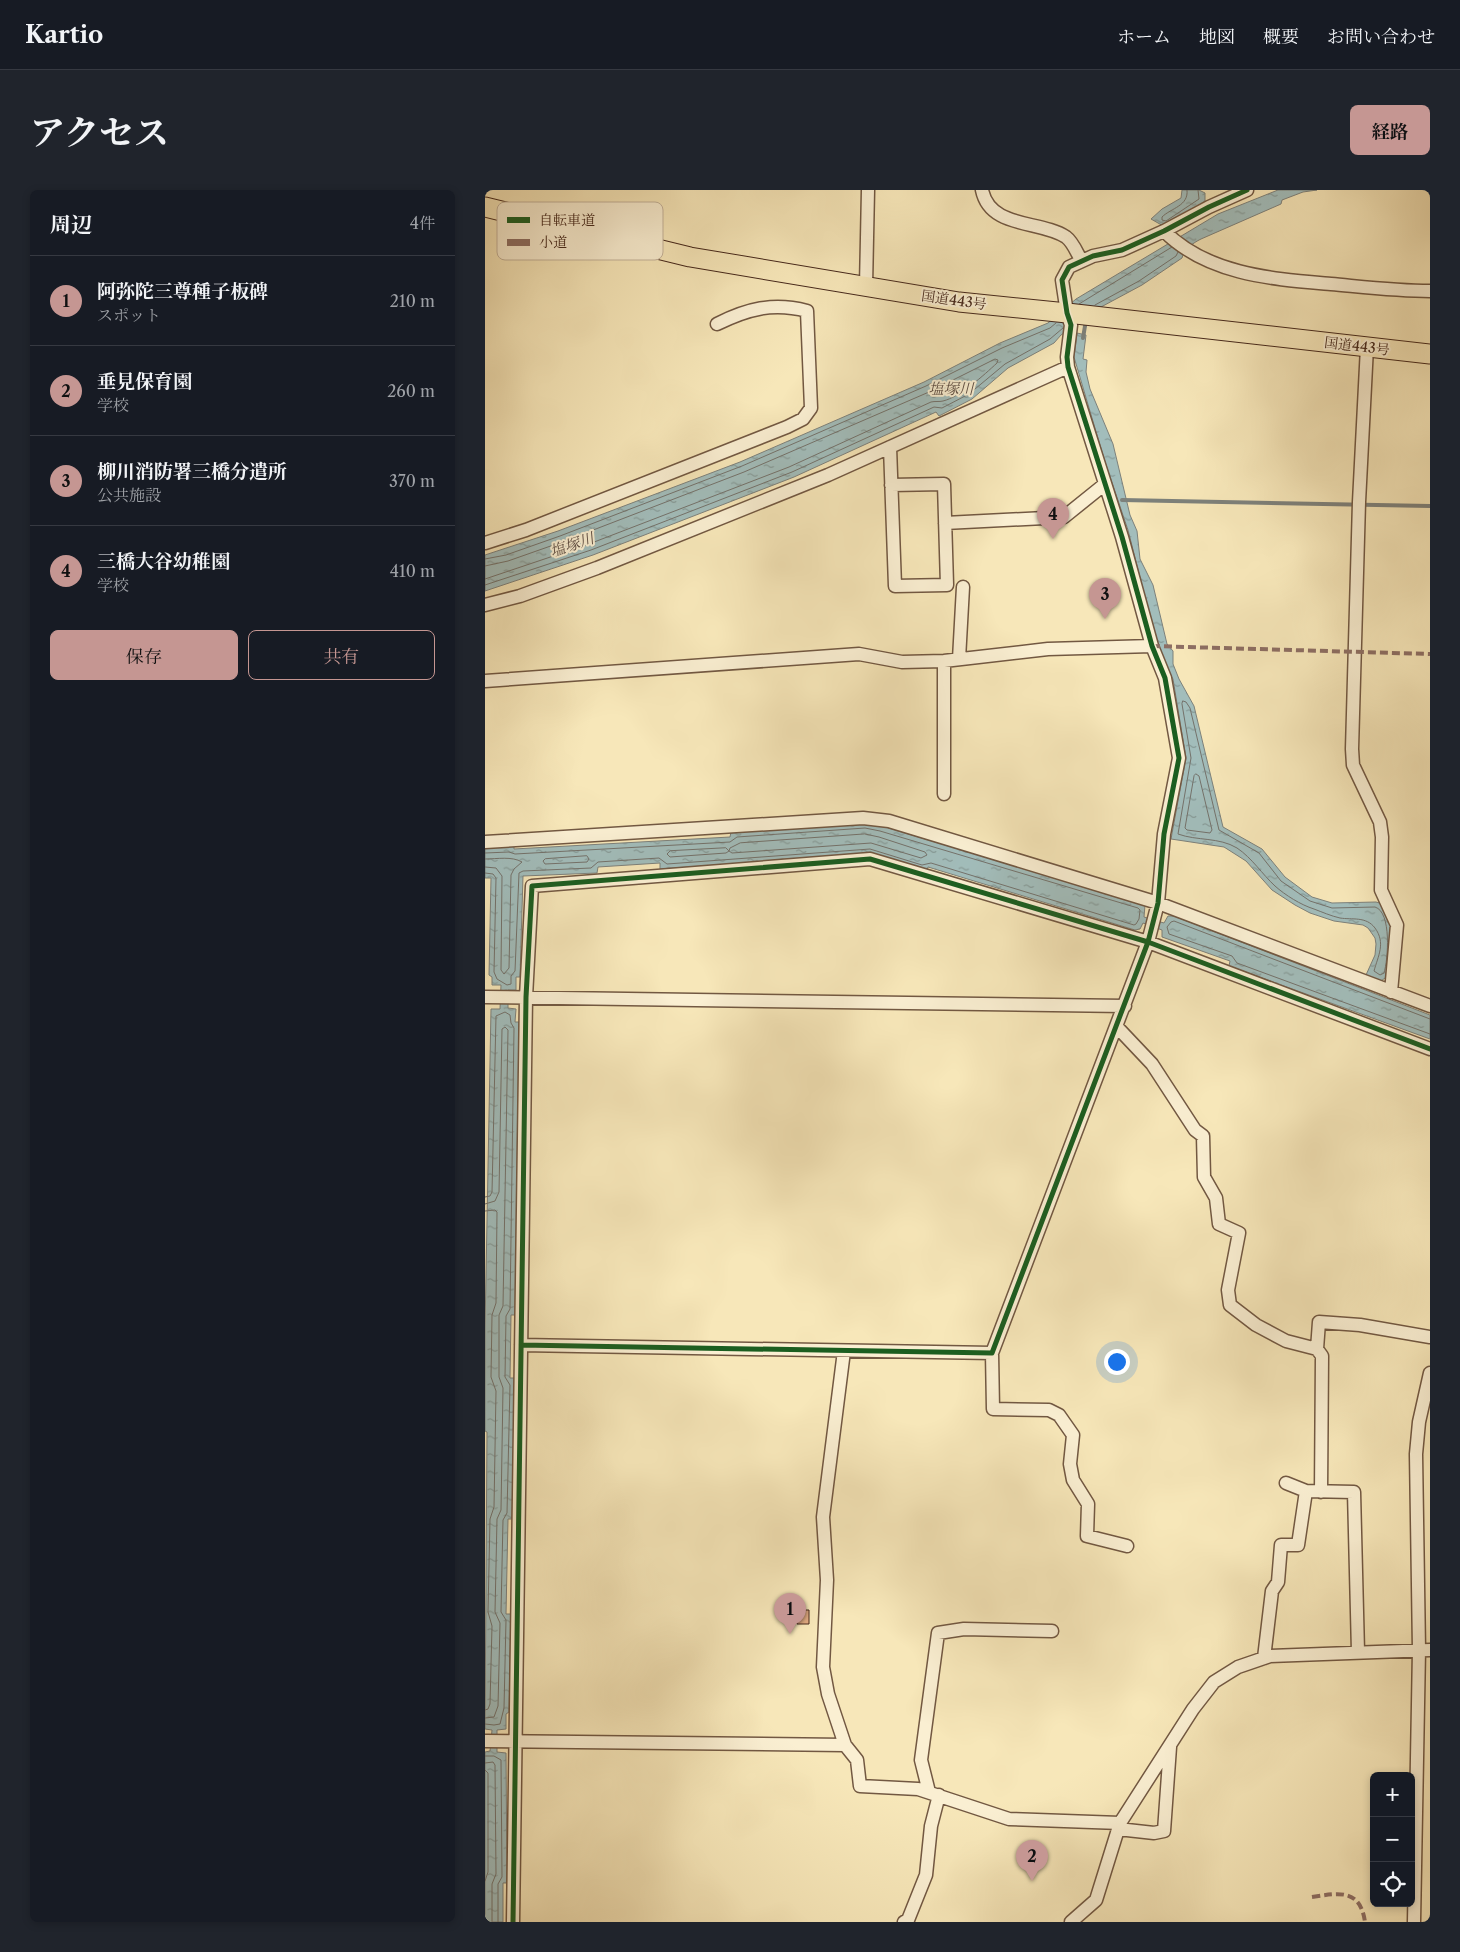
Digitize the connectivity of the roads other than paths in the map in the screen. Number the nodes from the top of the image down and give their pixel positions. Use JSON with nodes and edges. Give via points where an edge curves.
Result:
{"nodes":[{"id":1,"x":868,"y":190,"type":"edge"},
{"id":2,"x":982,"y":190,"type":"edge"},
{"id":3,"x":1247,"y":190,"type":"edge"},
{"id":4,"x":1166,"y":234,"type":"junction"},
{"id":5,"x":663,"y":250,"type":"edge"},
{"id":6,"x":1081,"y":260,"type":"junction"},
{"id":7,"x":866,"y":286,"type":"junction"},
{"id":8,"x":1430,"y":291,"type":"edge"},
{"id":9,"x":1066,"y":304,"type":"junction"},
{"id":10,"x":717,"y":324,"type":"dead end"},
{"id":11,"x":1367,"y":347,"type":"junction"},
{"id":12,"x":1430,"y":354,"type":"edge"},
{"id":13,"x":1067,"y":362,"type":"junction"},
{"id":14,"x":890,"y":447,"type":"junction"},
{"id":15,"x":1105,"y":484,"type":"junction"},
{"id":16,"x":891,"y":485,"type":"junction"},
{"id":17,"x":945,"y":523,"type":"junction"},
{"id":18,"x":485,"y":544,"type":"edge"},
{"id":19,"x":963,"y":587,"type":"dead end"},
{"id":20,"x":485,"y":605,"type":"edge"},
{"id":21,"x":1152,"y":646,"type":"junction"},
{"id":22,"x":959,"y":659,"type":"junction"},
{"id":23,"x":944,"y":661,"type":"junction"},
{"id":24,"x":485,"y":681,"type":"edge"},
{"id":25,"x":944,"y":794,"type":"dead end"},
{"id":26,"x":485,"y":842,"type":"edge"},
{"id":27,"x":1158,"y":903,"type":"junction"},
{"id":28,"x":1148,"y":942,"type":"junction"},
{"id":29,"x":1391,"y":992,"type":"junction"},
{"id":30,"x":485,"y":997,"type":"edge"},
{"id":31,"x":526,"y":997,"type":"junction"},
{"id":32,"x":1125,"y":1006,"type":"junction"},
{"id":33,"x":1430,"y":1006,"type":"edge"},
{"id":34,"x":1117,"y":1027,"type":"junction"},
{"id":35,"x":1430,"y":1049,"type":"edge"},
{"id":36,"x":1430,"y":1338,"type":"edge"},
{"id":37,"x":521,"y":1345,"type":"junction"},
{"id":38,"x":1317,"y":1349,"type":"junction"},
{"id":39,"x":843,"y":1351,"type":"junction"},
{"id":40,"x":992,"y":1353,"type":"junction"},
{"id":41,"x":1430,"y":1373,"type":"edge"},
{"id":42,"x":1286,"y":1482,"type":"dead end"},
{"id":43,"x":1306,"y":1491,"type":"junction"},
{"id":44,"x":1321,"y":1492,"type":"junction"},
{"id":45,"x":1127,"y":1546,"type":"dead end"},
{"id":46,"x":1053,"y":1631,"type":"dead end"},
{"id":47,"x":1425,"y":1650,"type":"edge"},
{"id":48,"x":1358,"y":1652,"type":"junction"},
{"id":49,"x":1264,"y":1658,"type":"junction"},
{"id":50,"x":515,"y":1740,"type":"junction"},
{"id":51,"x":485,"y":1741,"type":"edge"},
{"id":52,"x":845,"y":1745,"type":"junction"},
{"id":53,"x":1170,"y":1745,"type":"junction"},
{"id":54,"x":934,"y":1794,"type":"junction"},
{"id":55,"x":1119,"y":1826,"type":"junction"},
{"id":56,"x":513,"y":1922,"type":"edge"},
{"id":57,"x":904,"y":1922,"type":"edge"},
{"id":58,"x":1071,"y":1922,"type":"edge"},
{"id":59,"x":1414,"y":1922,"type":"edge"}],
"edges":[{"from":1,"to":7,"type":"street"},
{"from":2,"to":6,"type":"street","via":[[990,206],[1003,217],[1054,230],[1068,239]]},
{"from":3,"to":4,"type":"street","via":[[1209,207]]},
{"from":4,"to":6,"type":"street"},
{"from":4,"to":8,"type":"street","via":[[1191,252],[1234,271],[1265,278]]},
{"from":5,"to":7,"type":"highway","name":"国道443号"},
{"from":6,"to":9,"type":"street","via":[[1069,268],[1062,280]]},
{"from":7,"to":9,"type":"highway","name":"国道443号","via":[[959,302],[1042,311]]},
{"from":9,"to":11,"type":"highway","name":"国道443号","via":[[1086,316]]},
{"from":9,"to":13,"type":"street","via":[[1071,325]]},
{"from":10,"to":18,"type":"street","via":[[759,308],[792,307],[807,311],[811,408],[803,419],[787,428]]},
{"from":11,"to":12,"type":"highway","name":"国道443号"},
{"from":11,"to":29,"type":"street","via":[[1352,749],[1353,765],[1380,822],[1381,890],[1397,925]]},
{"from":13,"to":14,"type":"street"},
{"from":13,"to":15,"type":"street"},
{"from":14,"to":16,"type":"street"},
{"from":14,"to":20,"type":"street","via":[[597,568]]},
{"from":15,"to":17,"type":"street","via":[[1064,517]]},
{"from":15,"to":21,"type":"street","via":[[1123,537]]},
{"from":16,"to":17,"type":"street","via":[[944,484]]},
{"from":16,"to":17,"type":"street","via":[[895,586],[947,585]]},
{"from":19,"to":22,"type":"street"},
{"from":21,"to":22,"type":"street","via":[[1048,649]]},
{"from":21,"to":27,"type":"street","via":[[1165,678],[1179,758],[1163,834]]},
{"from":22,"to":23,"type":"street"},
{"from":23,"to":24,"type":"street","via":[[901,662],[859,654]]},
{"from":23,"to":25,"type":"street"},
{"from":26,"to":27,"type":"street","via":[[863,818],[889,821]]},
{"from":27,"to":28,"type":"street"},
{"from":27,"to":29,"type":"street"},
{"from":28,"to":31,"type":"street","via":[[869,859],[532,886]]},
{"from":28,"to":32,"type":"street"},
{"from":28,"to":35,"type":"street"},
{"from":29,"to":33,"type":"street"},
{"from":30,"to":31,"type":"street"},
{"from":31,"to":32,"type":"street"},
{"from":31,"to":37,"type":"street"},
{"from":32,"to":34,"type":"street"},
{"from":34,"to":38,"type":"street","via":[[1152,1064],[1195,1130],[1203,1136],[1204,1177],[1216,1198],[1219,1224],[1239,1233],[1227,1290],[1230,1305],[1256,1325],[1286,1341]]},
{"from":34,"to":40,"type":"street"},
{"from":36,"to":38,"type":"street","via":[[1360,1324],[1319,1322]]},
{"from":37,"to":39,"type":"street"},
{"from":37,"to":50,"type":"street"},
{"from":38,"to":44,"type":"street","via":[[1322,1356]]},
{"from":39,"to":40,"type":"street"},
{"from":39,"to":52,"type":"street","via":[[823,1518],[827,1580],[823,1667],[828,1694]]},
{"from":40,"to":45,"type":"street","via":[[993,1409],[1049,1410],[1059,1415],[1073,1435],[1070,1464],[1073,1480],[1088,1504],[1087,1536]]},
{"from":41,"to":47,"type":"street","via":[[1416,1454]]},
{"from":42,"to":43,"type":"street"},
{"from":43,"to":44,"type":"street"},
{"from":43,"to":49,"type":"street","via":[[1298,1545],[1281,1545],[1278,1582],[1271,1591]]},
{"from":44,"to":48,"type":"street","via":[[1354,1492]]},
{"from":46,"to":54,"type":"street","via":[[964,1629],[938,1633],[921,1760]]},
{"from":47,"to":48,"type":"street"},
{"from":47,"to":59,"type":"street"},
{"from":48,"to":49,"type":"street"},
{"from":49,"to":53,"type":"street","via":[[1238,1667],[1214,1682]]},
{"from":50,"to":51,"type":"street"},
{"from":50,"to":52,"type":"street"},
{"from":50,"to":56,"type":"street"},
{"from":52,"to":54,"type":"street","via":[[857,1760],[860,1786],[917,1789]]},
{"from":53,"to":55,"type":"street"},
{"from":53,"to":55,"type":"street","via":[[1163,1831]]},
{"from":54,"to":55,"type":"street","via":[[1009,1819]]},
{"from":54,"to":57,"type":"street","via":[[926,1875],[908,1920]]},
{"from":55,"to":58,"type":"street","via":[[1096,1900]]}]}
